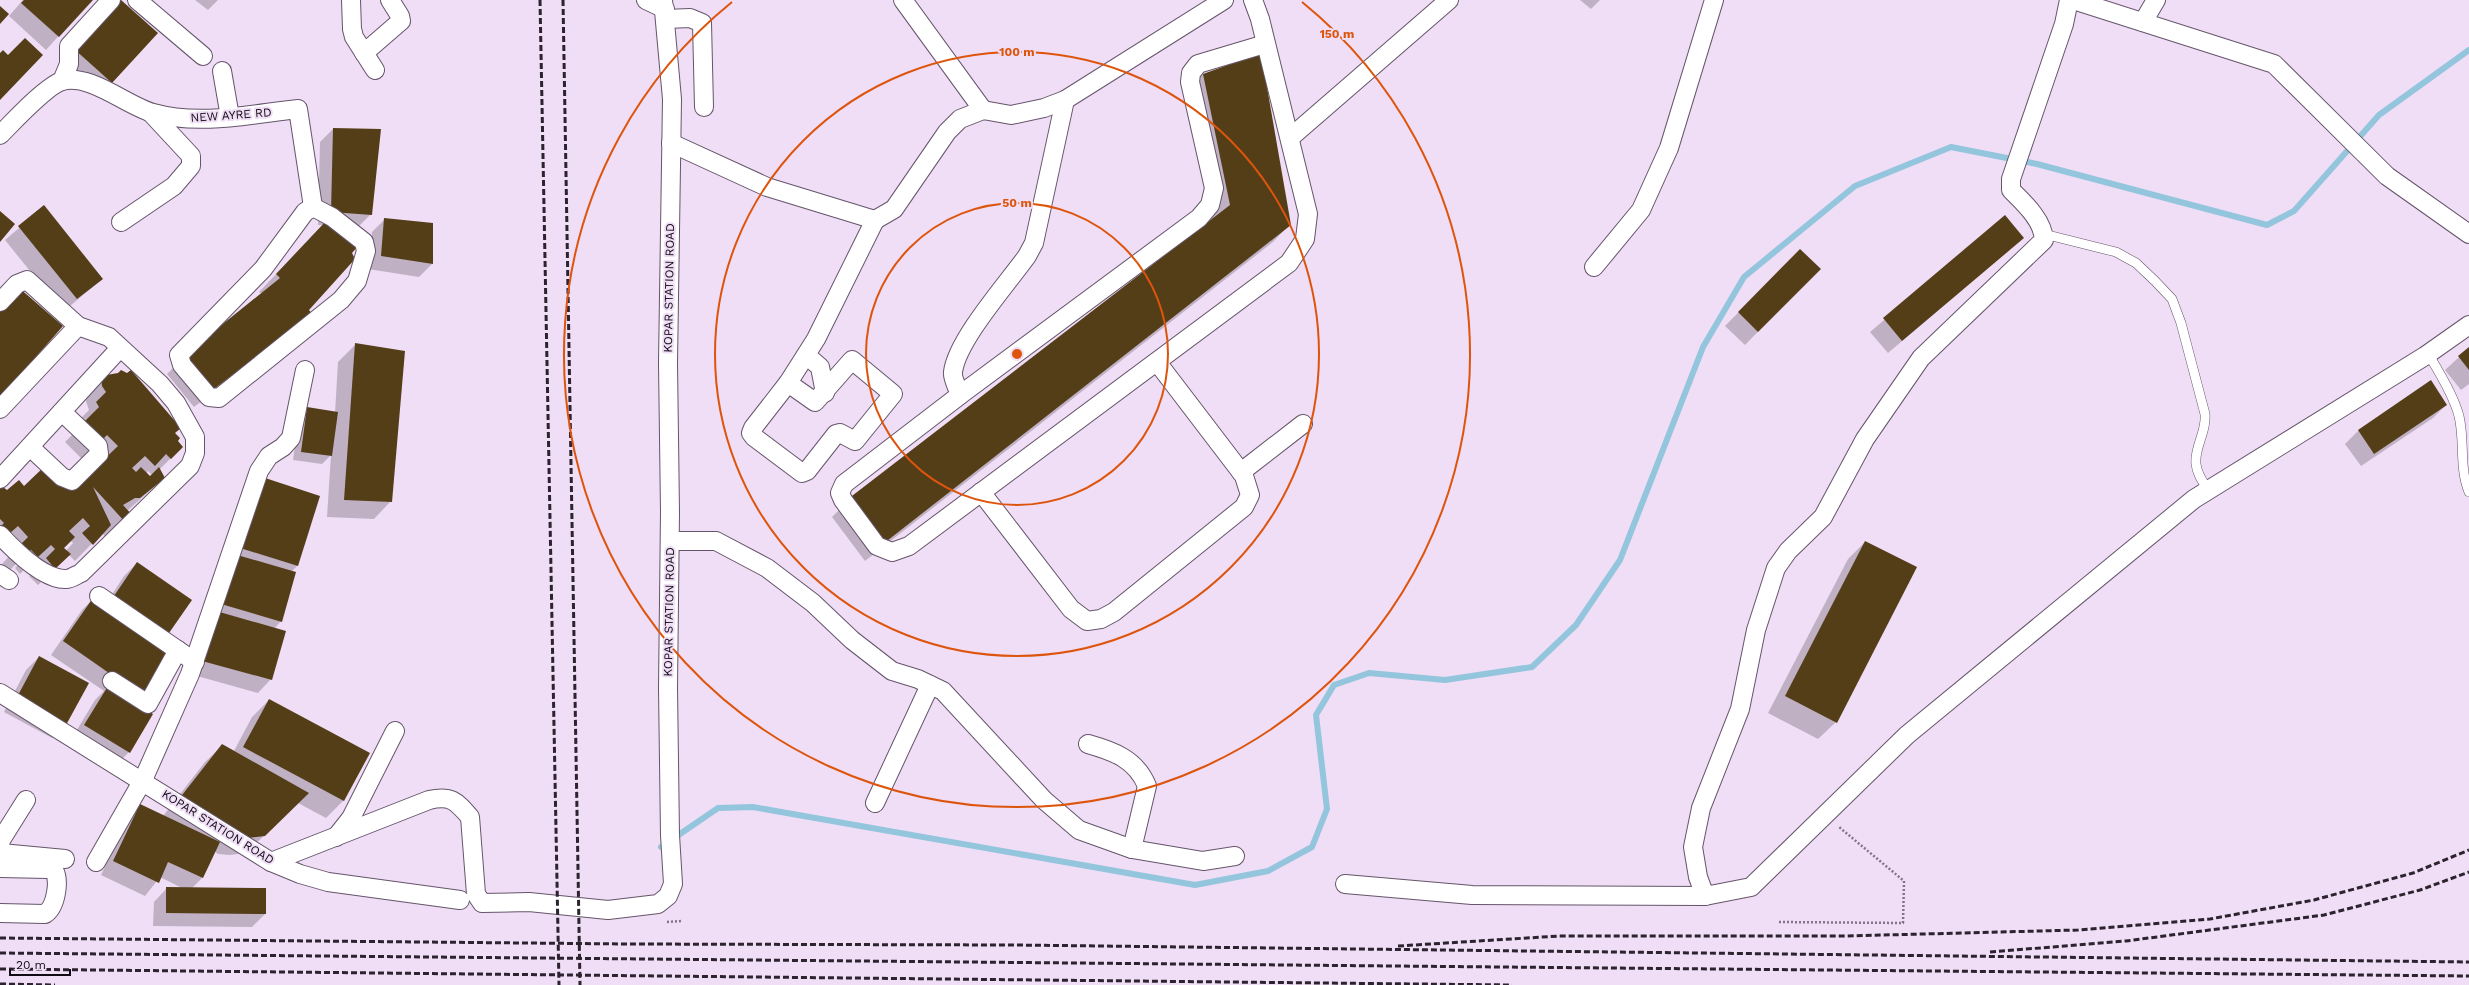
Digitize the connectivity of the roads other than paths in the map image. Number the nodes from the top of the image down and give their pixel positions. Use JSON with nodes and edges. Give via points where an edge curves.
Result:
{"nodes":[{"id":1,"x":111,"y":0,"type":"edge"},
{"id":2,"x":137,"y":0,"type":"edge"},
{"id":3,"x":351,"y":0,"type":"edge"},
{"id":4,"x":390,"y":0,"type":"edge"},
{"id":5,"x":646,"y":0,"type":"edge"},
{"id":6,"x":903,"y":0,"type":"edge"},
{"id":7,"x":1224,"y":0,"type":"edge"},
{"id":8,"x":1253,"y":0,"type":"edge"},
{"id":9,"x":1449,"y":0,"type":"edge"},
{"id":10,"x":1714,"y":0,"type":"edge"},
{"id":11,"x":2069,"y":0,"type":"edge"},
{"id":12,"x":2073,"y":0,"type":"edge"},
{"id":13,"x":2156,"y":0,"type":"edge"},
{"id":14,"x":665,"y":9,"type":"edge"},
{"id":15,"x":2143,"y":22,"type":"junction"},
{"id":16,"x":1265,"y":44,"type":"junction"},
{"id":17,"x":364,"y":53,"type":"junction"},
{"id":18,"x":203,"y":56,"type":"dead end"},
{"id":19,"x":375,"y":70,"type":"dead end"},
{"id":20,"x":222,"y":72,"type":"dead end"},
{"id":21,"x":62,"y":81,"type":"junction"},
{"id":22,"x":1065,"y":100,"type":"junction"},
{"id":23,"x":704,"y":107,"type":"dead end"},
{"id":24,"x":983,"y":110,"type":"junction"},
{"id":25,"x":151,"y":113,"type":"junction"},
{"id":26,"x":230,"y":117,"type":"junction"},
{"id":27,"x":0,"y":135,"type":"edge"},
{"id":28,"x":1291,"y":137,"type":"junction"},
{"id":29,"x":671,"y":143,"type":"junction"},
{"id":30,"x":313,"y":207,"type":"junction"},
{"id":31,"x":875,"y":220,"type":"junction"},
{"id":32,"x":121,"y":222,"type":"dead end"},
{"id":33,"x":2044,"y":234,"type":"junction"},
{"id":34,"x":2469,"y":234,"type":"edge"},
{"id":35,"x":1594,"y":267,"type":"dead end"},
{"id":36,"x":0,"y":302,"type":"edge"},
{"id":37,"x":2469,"y":325,"type":"edge"},
{"id":38,"x":78,"y":326,"type":"junction"},
{"id":39,"x":120,"y":348,"type":"junction"},
{"id":40,"x":2428,"y":353,"type":"junction"},
{"id":41,"x":806,"y":355,"type":"junction"},
{"id":42,"x":1156,"y":362,"type":"junction"},
{"id":43,"x":305,"y":370,"type":"dead end"},
{"id":44,"x":788,"y":383,"type":"junction"},
{"id":45,"x":825,"y":393,"type":"junction"},
{"id":46,"x":960,"y":395,"type":"junction"},
{"id":47,"x":0,"y":409,"type":"edge"},
{"id":48,"x":62,"y":412,"type":"junction"},
{"id":49,"x":1303,"y":424,"type":"dead end"},
{"id":50,"x":30,"y":447,"type":"junction"},
{"id":51,"x":1241,"y":472,"type":"junction"},
{"id":52,"x":0,"y":479,"type":"edge"},
{"id":53,"x":2208,"y":490,"type":"junction"},
{"id":54,"x":981,"y":492,"type":"junction"},
{"id":55,"x":2469,"y":492,"type":"edge"},
{"id":56,"x":0,"y":535,"type":"edge"},
{"id":57,"x":670,"y":541,"type":"junction"},
{"id":58,"x":99,"y":596,"type":"dead end"},
{"id":59,"x":178,"y":650,"type":"junction"},
{"id":60,"x":195,"y":662,"type":"junction"},
{"id":61,"x":112,"y":681,"type":"dead end"},
{"id":62,"x":930,"y":685,"type":"junction"},
{"id":63,"x":0,"y":693,"type":"edge"},
{"id":64,"x":395,"y":731,"type":"dead end"},
{"id":65,"x":1088,"y":744,"type":"dead end"},
{"id":66,"x":143,"y":780,"type":"junction"},
{"id":67,"x":26,"y":800,"type":"dead end"},
{"id":68,"x":875,"y":803,"type":"dead end"},
{"id":69,"x":336,"y":837,"type":"junction"},
{"id":70,"x":1132,"y":849,"type":"junction"},
{"id":71,"x":0,"y":853,"type":"edge"},
{"id":72,"x":1236,"y":856,"type":"dead end"},
{"id":73,"x":66,"y":858,"type":"dead end"},
{"id":74,"x":96,"y":862,"type":"dead end"},
{"id":75,"x":272,"y":862,"type":"junction"},
{"id":76,"x":1345,"y":884,"type":"dead end"},
{"id":77,"x":1705,"y":896,"type":"junction"},
{"id":78,"x":460,"y":900,"type":"dead end"},
{"id":79,"x":0,"y":913,"type":"edge"}],
"edges":[{"from":1,"to":21,"type":"street","via":[[69,46],[69,64]]},
{"from":2,"to":18,"type":"street"},
{"from":3,"to":17,"type":"street","via":[[352,29]]},
{"from":4,"to":17,"type":"street","via":[[401,22]]},
{"from":5,"to":14,"type":"street"},
{"from":6,"to":24,"type":"street"},
{"from":7,"to":22,"type":"street"},
{"from":8,"to":16,"type":"street"},
{"from":9,"to":28,"type":"street"},
{"from":10,"to":35,"type":"street","via":[[1669,148],[1641,210]]},
{"from":11,"to":33,"type":"street","via":[[2064,24],[2011,179],[2011,190],[2030,209]]},
{"from":12,"to":15,"type":"street"},
{"from":13,"to":15,"type":"street"},
{"from":14,"to":23,"type":"street","via":[[702,23]]},
{"from":14,"to":29,"type":"street","name":"KOPAR STATION ROAD","via":[[672,98]]},
{"from":15,"to":34,"type":"street","via":[[2274,64],[2387,176]]},
{"from":16,"to":28,"type":"street"},
{"from":16,"to":46,"type":"street","via":[[1198,64],[1191,73],[1190,82],[1214,188],[1210,205],[1199,218]]},
{"from":17,"to":19,"type":"street"},
{"from":20,"to":26,"type":"street"},
{"from":21,"to":25,"type":"street","name":"NEW AYRE RD","via":[[75,80],[94,85]]},
{"from":21,"to":27,"type":"street","via":[[48,89]]},
{"from":22,"to":24,"type":"street","via":[[1044,108],[1011,115]]},
{"from":22,"to":46,"type":"street","via":[[1034,244],[971,333],[956,359],[952,374]]},
{"from":24,"to":31,"type":"street","via":[[960,119],[947,132],[894,209]]},
{"from":25,"to":26,"type":"street","name":"NEW AYRE RD","via":[[203,119]]},
{"from":25,"to":32,"type":"street","via":[[191,156],[191,166],[174,186]]},
{"from":26,"to":30,"type":"street","name":"NEW AYRE RD","via":[[298,109]]},
{"from":28,"to":42,"type":"street","via":[[1308,214],[1305,239],[1289,263]]},
{"from":29,"to":31,"type":"street","via":[[767,187]]},
{"from":29,"to":57,"type":"street","name":"KOPAR STATION ROAD","via":[[668,363]]},
{"from":30,"to":30,"type":"street","via":[[332,217],[364,242],[366,251],[358,281],[341,300],[219,398],[210,397],[182,365],[179,355],[263,269],[305,212]]},
{"from":31,"to":41,"type":"street"},
{"from":33,"to":53,"type":"lane","via":[[2116,252],[2136,263],[2172,299],[2181,322],[2205,414],[2205,430],[2196,464]]},
{"from":33,"to":77,"type":"street","via":[[2040,246],[1921,358],[1866,439],[1823,517],[1788,551],[1776,568],[1756,630],[1740,709],[1701,808],[1693,847],[1698,877]]},
{"from":36,"to":38,"type":"street","via":[[17,284],[27,280]]},
{"from":37,"to":40,"type":"street"},
{"from":38,"to":39,"type":"street","via":[[109,337]]},
{"from":38,"to":47,"type":"street"},
{"from":39,"to":48,"type":"street"},
{"from":39,"to":56,"type":"street","via":[[160,384],[176,403],[195,437],[195,453],[190,466],[99,558],[81,573],[67,579],[57,578],[26,561]]},
{"from":40,"to":53,"type":"street"},
{"from":40,"to":55,"type":"lane","via":[[2452,397],[2459,416],[2463,473]]},
{"from":41,"to":44,"type":"street"},
{"from":41,"to":45,"type":"street","via":[[820,367]]},
{"from":42,"to":51,"type":"street"},
{"from":42,"to":54,"type":"street"},
{"from":43,"to":60,"type":"street","via":[[291,438],[283,448],[269,456],[259,471]]},
{"from":44,"to":45,"type":"street","via":[[811,401],[818,401]]},
{"from":44,"to":45,"type":"street","via":[[751,433],[802,473],[807,471],[836,434],[840,433],[855,441],[893,394],[852,360]]},
{"from":46,"to":54,"type":"street","via":[[844,484],[840,493],[877,546],[892,552],[908,546]]},
{"from":48,"to":50,"type":"street"},
{"from":48,"to":50,"type":"street","via":[[98,446],[99,454],[72,481],[62,477]]},
{"from":49,"to":51,"type":"street"},
{"from":50,"to":52,"type":"street"},
{"from":51,"to":54,"type":"street","via":[[1249,485],[1250,495],[1244,507],[1114,612],[1101,619],[1087,621],[1070,609]]},
{"from":53,"to":77,"type":"street","via":[[1907,734],[1751,886]]},
{"from":57,"to":62,"type":"street","via":[[716,541],[767,568],[813,603],[852,640],[892,671]]},
{"from":57,"to":69,"type":"street","name":"KOPAR STATION ROAD","via":[[668,688],[670,854],[673,884],[668,896],[658,904],[608,910],[529,902],[482,902],[476,894],[470,817],[451,799],[441,797]]},
{"from":58,"to":59,"type":"street"},
{"from":59,"to":60,"type":"street"},
{"from":59,"to":61,"type":"street","via":[[148,704]]},
{"from":60,"to":66,"type":"street"},
{"from":62,"to":68,"type":"street"},
{"from":62,"to":70,"type":"street","via":[[943,691],[1044,800],[1080,830]]},
{"from":63,"to":66,"type":"street","name":"KOPAR STATION ROAD"},
{"from":64,"to":69,"type":"street","via":[[350,818]]},
{"from":65,"to":70,"type":"street","via":[[1113,751],[1123,757],[1137,768],[1145,780],[1147,786]]},
{"from":66,"to":74,"type":"street"},
{"from":66,"to":75,"type":"street","name":"KOPAR STATION ROAD"},
{"from":67,"to":71,"type":"street","via":[[1,840]]},
{"from":69,"to":75,"type":"street"},
{"from":70,"to":72,"type":"street","via":[[1203,862]]},
{"from":71,"to":73,"type":"street"},
{"from":71,"to":79,"type":"street","via":[[54,870],[57,876],[54,905],[50,911],[45,914]]},
{"from":75,"to":78,"type":"street","name":"KOPAR STATION ROAD","via":[[328,882]]},
{"from":76,"to":77,"type":"street","via":[[1472,896]]}]}
